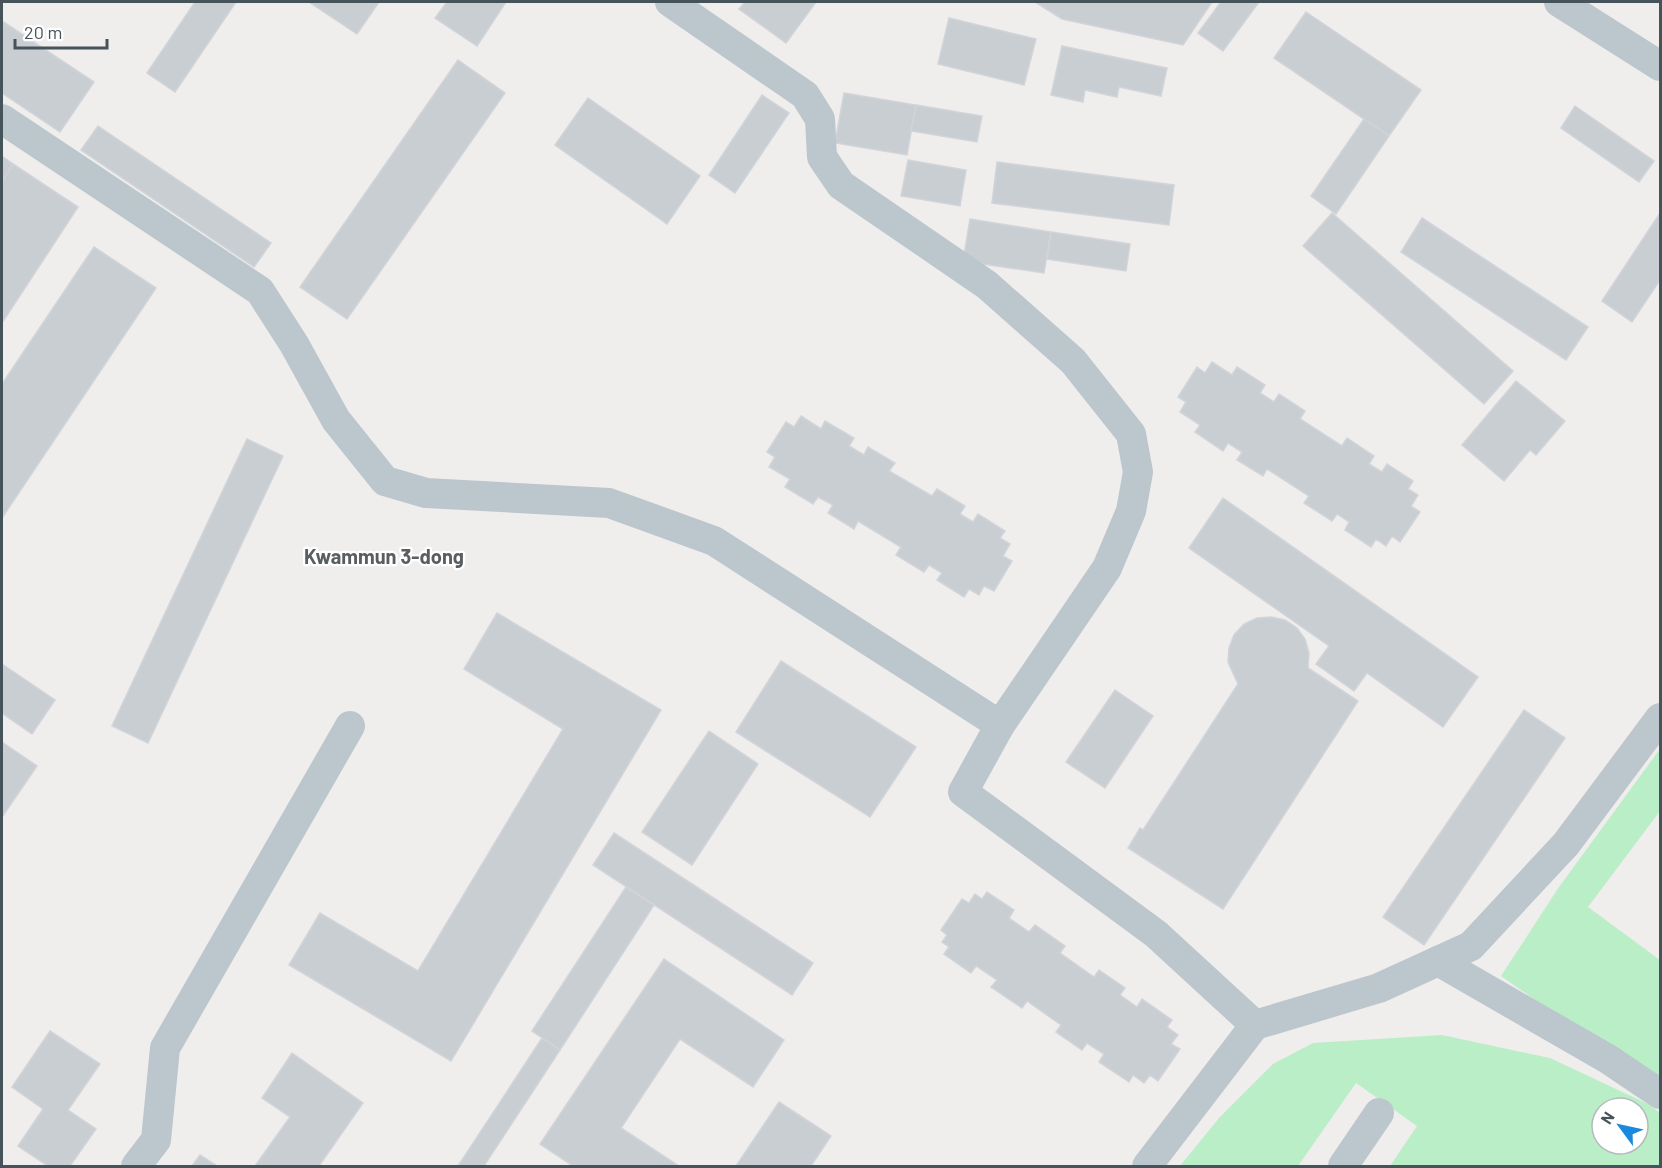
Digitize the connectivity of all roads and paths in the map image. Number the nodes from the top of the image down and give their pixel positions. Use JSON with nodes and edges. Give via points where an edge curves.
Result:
{"nodes":[{"id":1,"x":670,"y":2,"type":"edge"},
{"id":2,"x":1559,"y":2,"type":"edge"},
{"id":3,"x":1660,"y":66,"type":"edge"},
{"id":4,"x":2,"y":119,"type":"edge"},
{"id":5,"x":1660,"y":718,"type":"edge"},
{"id":6,"x":1000,"y":725,"type":"junction"},
{"id":7,"x":350,"y":726,"type":"dead end"},
{"id":8,"x":1438,"y":961,"type":"junction"},
{"id":9,"x":1256,"y":1025,"type":"junction"},
{"id":10,"x":1660,"y":1094,"type":"edge"},
{"id":11,"x":1379,"y":1113,"type":"dead end"},
{"id":12,"x":136,"y":1167,"type":"edge"},
{"id":13,"x":1147,"y":1167,"type":"edge"},
{"id":14,"x":1343,"y":1167,"type":"edge"}],
"edges":[{"from":1,"to":6,"type":"street","via":[[805,95],[820,119],[822,157],[841,184],[987,285],[1073,361],[1131,434],[1138,472],[1131,511],[1107,568]]},
{"from":2,"to":3,"type":"street"},
{"from":4,"to":6,"type":"street","via":[[260,291],[336,420],[385,481],[426,493],[609,503],[714,541]]},
{"from":5,"to":8,"type":"street","via":[[1566,843],[1471,946]]},
{"from":6,"to":9,"type":"street","via":[[963,792],[1156,934]]},
{"from":7,"to":12,"type":"street","via":[[165,1048],[156,1140]]},
{"from":8,"to":9,"type":"street","via":[[1379,988]]},
{"from":8,"to":10,"type":"street","via":[[1608,1059]]},
{"from":9,"to":13,"type":"street"},
{"from":11,"to":14,"type":"street"}]}
